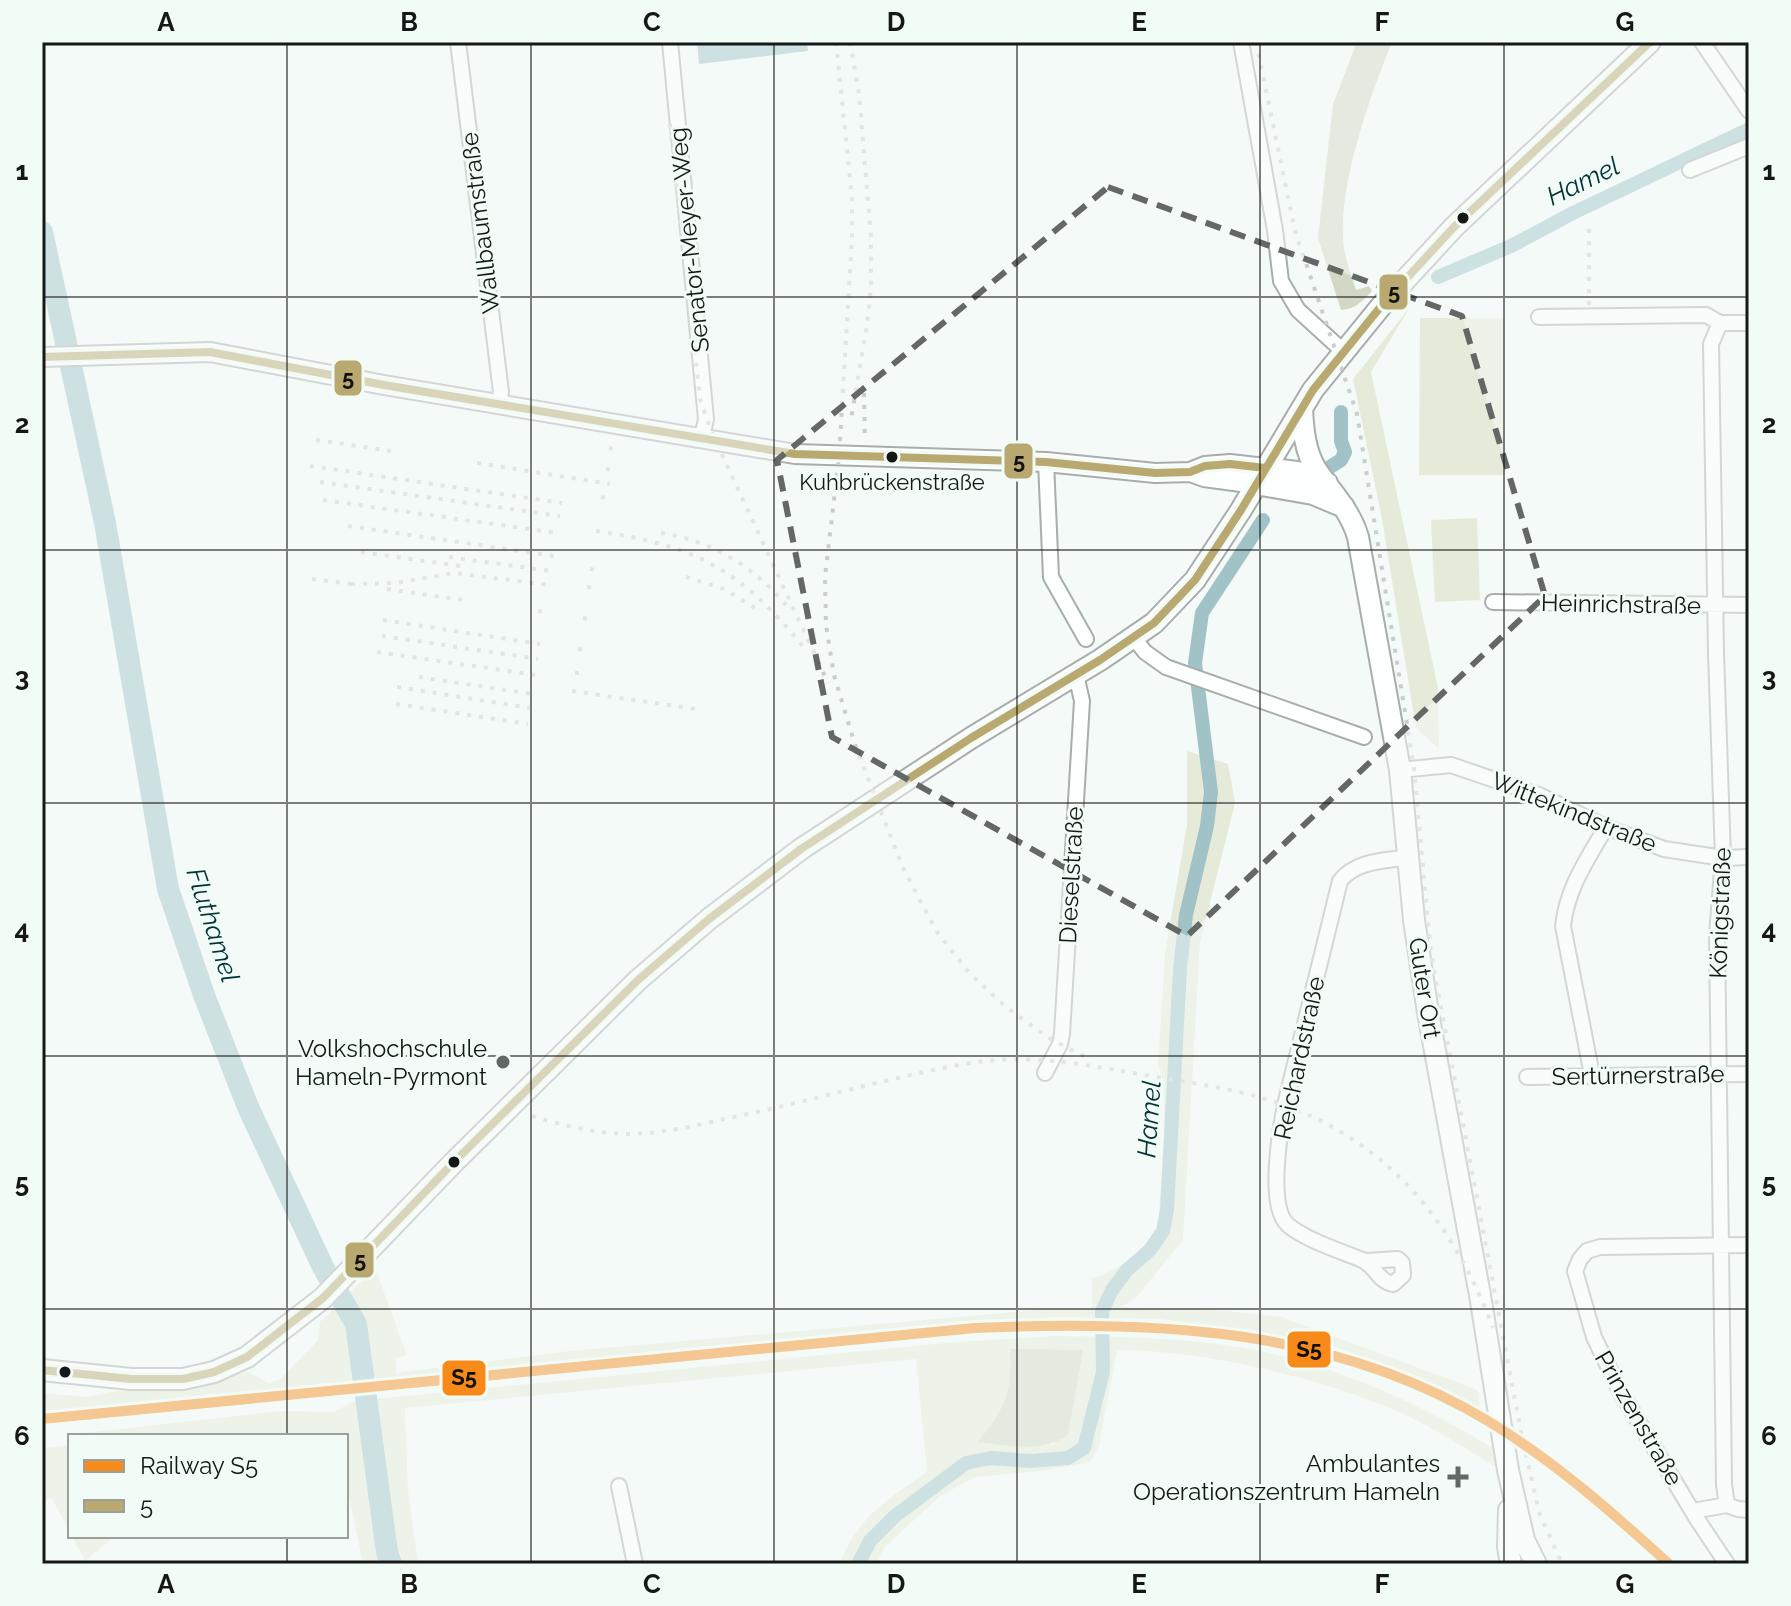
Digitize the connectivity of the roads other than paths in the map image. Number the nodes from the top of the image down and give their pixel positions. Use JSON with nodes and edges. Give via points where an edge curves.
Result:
{"nodes":[{"id":1,"x":458,"y":42,"type":"edge"},
{"id":2,"x":670,"y":42,"type":"edge"},
{"id":3,"x":1241,"y":42,"type":"edge"},
{"id":4,"x":1650,"y":42,"type":"edge"},
{"id":5,"x":1702,"y":42,"type":"edge"},
{"id":6,"x":1749,"y":111,"type":"edge"},
{"id":7,"x":1749,"y":146,"type":"edge"},
{"id":8,"x":1690,"y":170,"type":"dead end"},
{"id":9,"x":1539,"y":317,"type":"dead end"},
{"id":10,"x":1720,"y":323,"type":"junction"},
{"id":11,"x":1749,"y":323,"type":"edge"},
{"id":12,"x":1344,"y":352,"type":"junction"},
{"id":13,"x":49,"y":356,"type":"edge"},
{"id":14,"x":499,"y":403,"type":"junction"},
{"id":15,"x":1302,"y":408,"type":"junction"},
{"id":16,"x":702,"y":437,"type":"junction"},
{"id":17,"x":1046,"y":462,"type":"junction"},
{"id":18,"x":1260,"y":476,"type":"junction"},
{"id":19,"x":1327,"y":483,"type":"junction"},
{"id":20,"x":1344,"y":507,"type":"junction"},
{"id":21,"x":1493,"y":602,"type":"dead end"},
{"id":22,"x":1716,"y":605,"type":"junction"},
{"id":23,"x":1749,"y":605,"type":"edge"},
{"id":24,"x":1134,"y":638,"type":"junction"},
{"id":25,"x":1086,"y":639,"type":"dead end"},
{"id":26,"x":1076,"y":675,"type":"junction"},
{"id":27,"x":1364,"y":737,"type":"dead end"},
{"id":28,"x":1400,"y":770,"type":"junction"},
{"id":29,"x":1606,"y":827,"type":"junction"},
{"id":30,"x":1409,"y":857,"type":"junction"},
{"id":31,"x":1749,"y":857,"type":"edge"},
{"id":32,"x":1723,"y":858,"type":"junction"},
{"id":33,"x":1045,"y":1073,"type":"dead end"},
{"id":34,"x":1719,"y":1074,"type":"junction"},
{"id":35,"x":1749,"y":1074,"type":"edge"},
{"id":36,"x":1592,"y":1075,"type":"junction"},
{"id":37,"x":1527,"y":1077,"type":"dead end"},
{"id":38,"x":1721,"y":1245,"type":"junction"},
{"id":39,"x":1749,"y":1245,"type":"edge"},
{"id":40,"x":1366,"y":1261,"type":"dead end"},
{"id":41,"x":42,"y":1370,"type":"edge"},
{"id":42,"x":619,"y":1486,"type":"dead end"},
{"id":43,"x":1727,"y":1505,"type":"junction"},
{"id":44,"x":1749,"y":1510,"type":"edge"},
{"id":45,"x":1693,"y":1511,"type":"junction"},
{"id":46,"x":1514,"y":1550,"type":"edge"},
{"id":47,"x":635,"y":1564,"type":"edge"},
{"id":48,"x":1494,"y":1564,"type":"edge"},
{"id":49,"x":1522,"y":1564,"type":"edge"},
{"id":50,"x":1536,"y":1564,"type":"edge"},
{"id":51,"x":1727,"y":1564,"type":"edge"}],
"edges":[{"from":1,"to":14,"type":"street","name":"Wallbaumstraße"},
{"from":2,"to":16,"type":"street","name":"Senator-Meyer-Weg","via":[[706,419]]},
{"from":3,"to":12,"type":"street","via":[[1281,281],[1298,310]]},
{"from":4,"to":12,"type":"main road","via":[[1450,231]]},
{"from":5,"to":6,"type":"street"},
{"from":7,"to":8,"type":"street"},
{"from":9,"to":10,"type":"street","via":[[1706,315]]},
{"from":10,"to":11,"type":"street"},
{"from":10,"to":22,"type":"street","name":"Königstraße","via":[[1711,344]]},
{"from":12,"to":15,"type":"main road"},
{"from":13,"to":14,"type":"street","via":[[210,352]]},
{"from":14,"to":16,"type":"street"},
{"from":15,"to":18,"type":"main road"},
{"from":15,"to":19,"type":"main road","name":"Guter Ort","via":[[1307,449]]},
{"from":16,"to":17,"type":"street","via":[[795,454]]},
{"from":17,"to":18,"type":"street","via":[[1117,471],[1190,472],[1230,464]]},
{"from":17,"to":25,"type":"street","via":[[1051,577]]},
{"from":18,"to":19,"type":"main road","via":[[1297,472]]},
{"from":18,"to":20,"type":"main road"},
{"from":18,"to":24,"type":"main road","via":[[1195,580]]},
{"from":19,"to":20,"type":"main road","name":"Guter Ort"},
{"from":20,"to":28,"type":"main road","name":"Guter Ort","via":[[1358,537]]},
{"from":21,"to":22,"type":"street","name":"Heinrichstraße"},
{"from":22,"to":23,"type":"street","name":"Heinrichstraße"},
{"from":22,"to":32,"type":"street","name":"Königstraße"},
{"from":24,"to":26,"type":"main road"},
{"from":24,"to":27,"type":"street","via":[[1166,667]]},
{"from":26,"to":33,"type":"street","name":"Dieselstraße","via":[[1082,701],[1062,1034]]},
{"from":26,"to":41,"type":"main road","via":[[801,849],[709,919],[638,980],[323,1298],[255,1352],[234,1365],[183,1379]]},
{"from":28,"to":29,"type":"street","name":"Wittekindstraße","via":[[1443,764],[1539,795]]},
{"from":28,"to":30,"type":"main road","name":"Guter Ort"},
{"from":29,"to":32,"type":"street","name":"Wittekindstraße","via":[[1664,849]]},
{"from":29,"to":36,"type":"street","via":[[1565,903],[1563,926]]},
{"from":30,"to":40,"type":"street","name":"Reichardstraße","via":[[1359,866],[1340,881],[1280,1139],[1277,1197],[1282,1218]]},
{"from":30,"to":46,"type":"main road","name":"Guter Ort","via":[[1418,954],[1508,1470]]},
{"from":31,"to":32,"type":"street","name":"Wittekindstraße"},
{"from":32,"to":34,"type":"street","name":"Königstraße","via":[[1717,935]]},
{"from":34,"to":35,"type":"street","name":"Sertürnerstraße"},
{"from":34,"to":36,"type":"street","name":"Sertürnerstraße"},
{"from":34,"to":38,"type":"street","name":"Königstraße"},
{"from":36,"to":37,"type":"street","name":"Sertürnerstraße"},
{"from":38,"to":39,"type":"street","name":"Prinzenstraße"},
{"from":38,"to":43,"type":"street","name":"Königstraße"},
{"from":38,"to":45,"type":"street","name":"Prinzenstraße","via":[[1600,1247],[1587,1251],[1575,1271],[1594,1337],[1620,1391]]},
{"from":42,"to":47,"type":"street"},
{"from":43,"to":44,"type":"street"},
{"from":43,"to":45,"type":"street","name":"Prinzenstraße"},
{"from":45,"to":51,"type":"street","name":"Prinzenstraße"},
{"from":46,"to":48,"type":"main road"},
{"from":46,"to":49,"type":"main road","name":"Guter Ort"},
{"from":46,"to":50,"type":"main road"}]}
